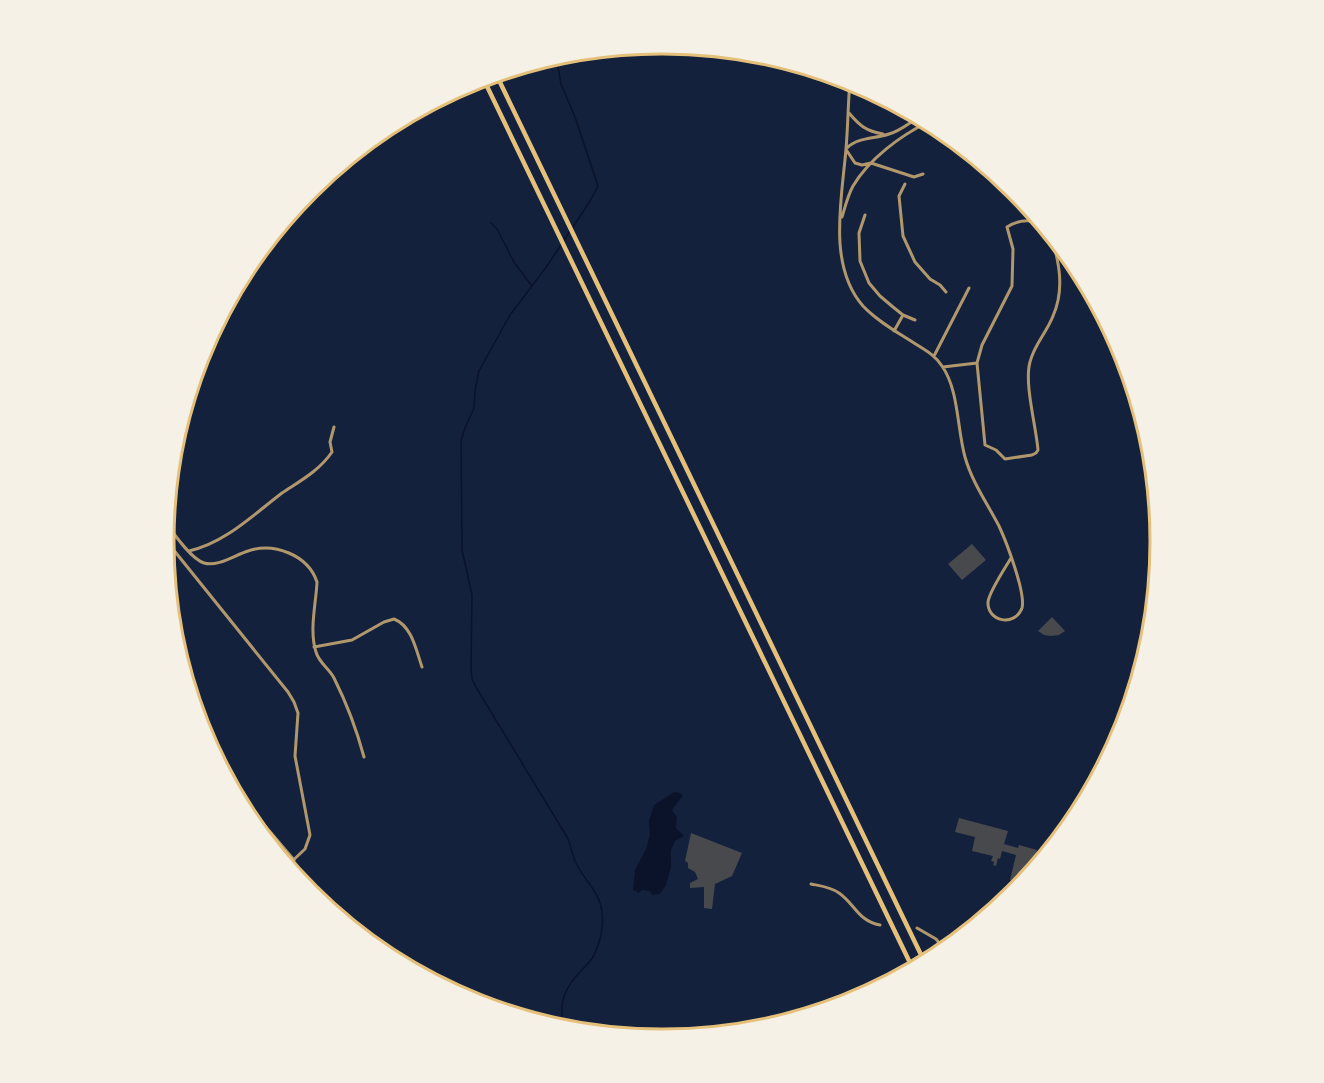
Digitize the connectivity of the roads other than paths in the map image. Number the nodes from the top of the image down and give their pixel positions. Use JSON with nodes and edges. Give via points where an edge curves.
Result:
{"nodes":[{"id":1,"x":500,"y":82,"type":"edge"},
{"id":2,"x":487,"y":87,"type":"edge"},
{"id":3,"x":849,"y":91,"type":"edge"},
{"id":4,"x":848,"y":112,"type":"junction"},
{"id":5,"x":911,"y":122,"type":"edge"},
{"id":6,"x":919,"y":127,"type":"edge"},
{"id":7,"x":886,"y":135,"type":"junction"},
{"id":8,"x":846,"y":150,"type":"junction"},
{"id":9,"x":871,"y":163,"type":"junction"},
{"id":10,"x":923,"y":174,"type":"dead end"},
{"id":11,"x":905,"y":184,"type":"dead end"},
{"id":12,"x":865,"y":215,"type":"dead end"},
{"id":13,"x":1029,"y":220,"type":"edge"},
{"id":14,"x":840,"y":222,"type":"junction"},
{"id":15,"x":1058,"y":258,"type":"edge"},
{"id":16,"x":969,"y":288,"type":"dead end"},
{"id":17,"x":946,"y":292,"type":"dead end"},
{"id":18,"x":903,"y":315,"type":"junction"},
{"id":19,"x":915,"y":320,"type":"dead end"},
{"id":20,"x":894,"y":330,"type":"junction"},
{"id":21,"x":934,"y":356,"type":"junction"},
{"id":22,"x":977,"y":363,"type":"junction"},
{"id":23,"x":943,"y":367,"type":"junction"},
{"id":24,"x":334,"y":427,"type":"dead end"},
{"id":25,"x":175,"y":533,"type":"edge"},
{"id":26,"x":175,"y":551,"type":"edge"},
{"id":27,"x":189,"y":551,"type":"junction"},
{"id":28,"x":1011,"y":558,"type":"junction"},
{"id":29,"x":314,"y":647,"type":"junction"},
{"id":30,"x":422,"y":667,"type":"dead end"},
{"id":31,"x":363,"y":757,"type":"dead end"},
{"id":32,"x":276,"y":840,"type":"edge"},
{"id":33,"x":294,"y":860,"type":"joint"},
{"id":34,"x":811,"y":884,"type":"dead end"},
{"id":35,"x":880,"y":926,"type":"dead end"},
{"id":36,"x":917,"y":928,"type":"dead end"},
{"id":37,"x":939,"y":943,"type":"edge"},
{"id":38,"x":921,"y":954,"type":"edge"},
{"id":39,"x":910,"y":962,"type":"edge"}],
"edges":[{"from":1,"to":38,"type":"highway"},
{"from":2,"to":39,"type":"highway"},
{"from":3,"to":4,"type":"street"},
{"from":4,"to":7,"type":"street","via":[[869,131]]},
{"from":4,"to":8,"type":"street"},
{"from":5,"to":7,"type":"street"},
{"from":6,"to":9,"type":"street"},
{"from":7,"to":8,"type":"street","via":[[853,142]]},
{"from":8,"to":9,"type":"street","via":[[855,163]]},
{"from":8,"to":14,"type":"street"},
{"from":9,"to":10,"type":"street","via":[[914,177]]},
{"from":9,"to":14,"type":"street","via":[[852,187]]},
{"from":11,"to":17,"type":"street","via":[[899,196],[903,236],[915,262]]},
{"from":12,"to":18,"type":"street","via":[[859,233],[860,261],[869,283]]},
{"from":13,"to":22,"type":"street","via":[[1007,226],[1013,249],[1012,286]]},
{"from":14,"to":20,"type":"street","via":[[842,263],[850,284],[866,309]]},
{"from":15,"to":22,"type":"street","via":[[1059,296],[1030,361],[1028,376],[1038,452],[1005,459],[985,445]]},
{"from":16,"to":21,"type":"street"},
{"from":18,"to":19,"type":"street"},
{"from":18,"to":20,"type":"street"},
{"from":20,"to":21,"type":"street"},
{"from":21,"to":23,"type":"street"},
{"from":22,"to":23,"type":"street"},
{"from":23,"to":28,"type":"street","via":[[954,393],[967,463]]},
{"from":24,"to":27,"type":"street","via":[[332,452],[314,471],[226,535]]},
{"from":25,"to":27,"type":"street"},
{"from":26,"to":33,"type":"street","via":[[294,702],[298,719],[295,756],[310,835],[305,849]]},
{"from":27,"to":29,"type":"street","via":[[198,561],[208,564],[256,549],[297,557],[316,581]]},
{"from":28,"to":28,"type":"street","via":[[988,603],[991,613],[1004,620],[1015,617],[1022,604]]},
{"from":29,"to":30,"type":"street","via":[[352,640],[394,619],[408,630]]},
{"from":29,"to":31,"type":"street","via":[[335,681]]},
{"from":32,"to":33,"type":"street"},
{"from":34,"to":35,"type":"street","via":[[837,891],[864,919]]},
{"from":36,"to":37,"type":"street"}]}
